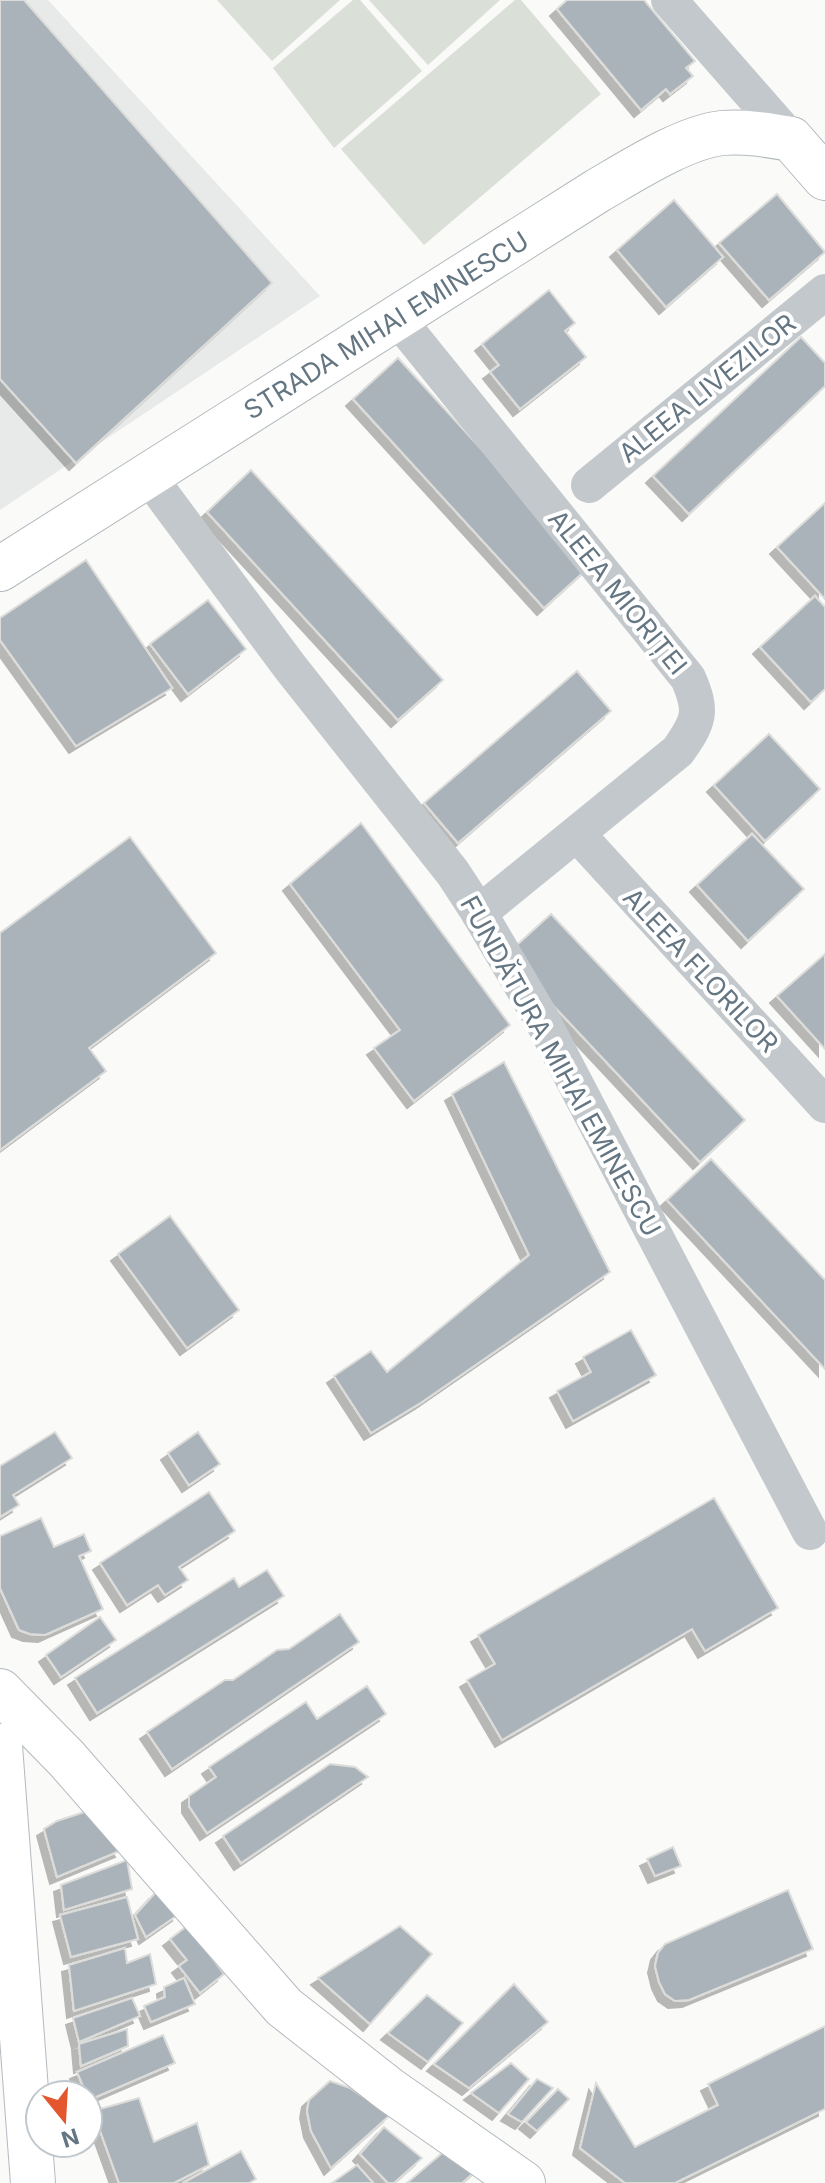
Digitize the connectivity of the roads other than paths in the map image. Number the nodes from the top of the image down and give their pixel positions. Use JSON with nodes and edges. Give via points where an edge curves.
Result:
{"nodes":[{"id":1,"x":669,"y":0,"type":"edge"},
{"id":2,"x":791,"y":139,"type":"junction"},
{"id":3,"x":825,"y":178,"type":"edge"},
{"id":4,"x":825,"y":292,"type":"edge"},
{"id":5,"x":397,"y":318,"type":"junction"},
{"id":6,"x":149,"y":477,"type":"junction"},
{"id":7,"x":589,"y":485,"type":"dead end"},
{"id":8,"x":0,"y":569,"type":"edge"},
{"id":9,"x":578,"y":835,"type":"junction"},
{"id":10,"x":479,"y":913,"type":"junction"},
{"id":11,"x":825,"y":1105,"type":"edge"},
{"id":12,"x":810,"y":1532,"type":"dead end"},
{"id":13,"x":0,"y":1691,"type":"edge"},
{"id":14,"x":0,"y":1746,"type":"edge"},
{"id":15,"x":33,"y":2183,"type":"edge"},
{"id":16,"x":523,"y":2183,"type":"edge"}],
"edges":[{"from":1,"to":2,"type":"street"},
{"from":2,"to":3,"type":"street"},
{"from":2,"to":5,"type":"street","name":"STRADA MIHAI EMINESCU","via":[[719,133],[683,146],[597,191]]},
{"from":4,"to":7,"type":"street","name":"ALEEA LIVEZILOR"},
{"from":5,"to":6,"type":"street","name":"STRADA MIHAI EMINESCU"},
{"from":5,"to":9,"type":"street","name":"ALEEA MIORIȚEI","via":[[688,678],[698,702],[694,729],[678,751]]},
{"from":6,"to":8,"type":"street","name":"STRADA MIHAI EMINESCU"},
{"from":6,"to":10,"type":"street","name":"FUNDĂTURA MIHAI EMINESCU"},
{"from":9,"to":10,"type":"street","name":"ALEEA MIORIȚEI"},
{"from":9,"to":11,"type":"street","name":"ALEEA FLORILOR"},
{"from":10,"to":12,"type":"street","name":"FUNDĂTURA MIHAI EMINESCU","via":[[548,1032]]},
{"from":13,"to":16,"type":"street","via":[[66,1758],[284,2007]]},
{"from":14,"to":15,"type":"street"}]}
